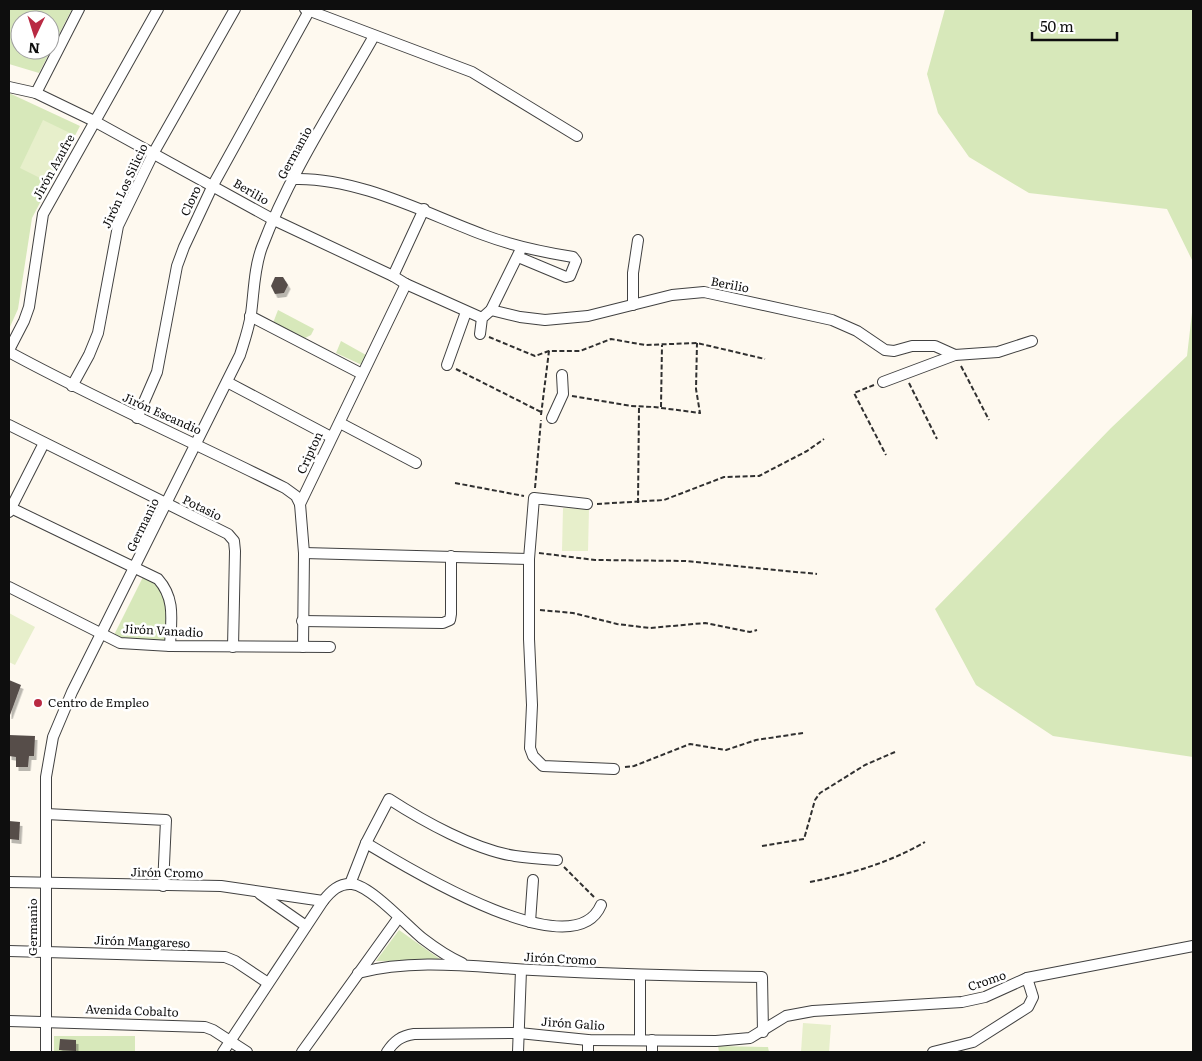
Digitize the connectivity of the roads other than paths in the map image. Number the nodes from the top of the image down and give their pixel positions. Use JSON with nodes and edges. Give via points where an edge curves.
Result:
{"nodes":[{"id":1,"x":79,"y":9,"type":"edge"},
{"id":2,"x":158,"y":9,"type":"edge"},
{"id":3,"x":234,"y":9,"type":"edge"},
{"id":4,"x":307,"y":10,"type":"edge"},
{"id":5,"x":374,"y":36,"type":"junction"},
{"id":6,"x":9,"y":87,"type":"edge"},
{"id":7,"x":36,"y":93,"type":"junction"},
{"id":8,"x":94,"y":121,"type":"junction"},
{"id":9,"x":577,"y":136,"type":"dead end"},
{"id":10,"x":154,"y":152,"type":"junction"},
{"id":11,"x":294,"y":179,"type":"junction"},
{"id":12,"x":213,"y":184,"type":"junction"},
{"id":13,"x":424,"y":209,"type":"junction"},
{"id":14,"x":274,"y":220,"type":"junction"},
{"id":15,"x":638,"y":240,"type":"dead end"},
{"id":16,"x":520,"y":252,"type":"junction"},
{"id":17,"x":393,"y":276,"type":"junction"},
{"id":18,"x":406,"y":284,"type":"junction"},
{"id":19,"x":633,"y":305,"type":"junction"},
{"id":20,"x":491,"y":310,"type":"junction"},
{"id":21,"x":466,"y":312,"type":"junction"},
{"id":22,"x":250,"y":316,"type":"junction"},
{"id":23,"x":482,"y":318,"type":"junction"},
{"id":24,"x":480,"y":334,"type":"road end"},
{"id":25,"x":1032,"y":341,"type":"dead end"},
{"id":26,"x":9,"y":351,"type":"edge"},
{"id":27,"x":955,"y":355,"type":"junction"},
{"id":28,"x":447,"y":365,"type":"road end"},
{"id":29,"x":362,"y":374,"type":"junction"},
{"id":30,"x":562,"y":375,"type":"dead end"},
{"id":31,"x":228,"y":382,"type":"junction"},
{"id":32,"x":883,"y":382,"type":"road end"},
{"id":33,"x":72,"y":386,"type":"junction"},
{"id":34,"x":137,"y":418,"type":"junction"},
{"id":35,"x":552,"y":418,"type":"road end"},
{"id":36,"x":340,"y":423,"type":"junction"},
{"id":37,"x":9,"y":425,"type":"edge"},
{"id":38,"x":331,"y":437,"type":"junction"},
{"id":39,"x":44,"y":443,"type":"junction"},
{"id":40,"x":197,"y":444,"type":"junction"},
{"id":41,"x":416,"y":462,"type":"dead end"},
{"id":42,"x":300,"y":504,"type":"junction"},
{"id":43,"x":587,"y":504,"type":"road end"},
{"id":44,"x":167,"y":505,"type":"junction"},
{"id":45,"x":10,"y":510,"type":"edge"},
{"id":46,"x":304,"y":553,"type":"junction"},
{"id":47,"x":529,"y":555,"type":"junction"},
{"id":48,"x":451,"y":556,"type":"junction"},
{"id":49,"x":136,"y":567,"type":"junction"},
{"id":50,"x":9,"y":587,"type":"edge"},
{"id":51,"x":302,"y":621,"type":"junction"},
{"id":52,"x":102,"y":636,"type":"junction"},
{"id":53,"x":170,"y":646,"type":"junction"},
{"id":54,"x":233,"y":647,"type":"junction"},
{"id":55,"x":303,"y":647,"type":"junction"},
{"id":56,"x":330,"y":647,"type":"dead end"},
{"id":57,"x":614,"y":769,"type":"road end"},
{"id":58,"x":46,"y":814,"type":"junction"},
{"id":59,"x":366,"y":843,"type":"junction"},
{"id":60,"x":557,"y":860,"type":"road end"},
{"id":61,"x":532,"y":880,"type":"dead end"},
{"id":62,"x":9,"y":882,"type":"edge"},
{"id":63,"x":46,"y":883,"type":"junction"},
{"id":64,"x":350,"y":884,"type":"junction"},
{"id":65,"x":163,"y":886,"type":"junction"},
{"id":66,"x":257,"y":892,"type":"junction"},
{"id":67,"x":323,"y":900,"type":"junction"},
{"id":68,"x":600,"y":905,"type":"road end"},
{"id":69,"x":400,"y":917,"type":"junction"},
{"id":70,"x":530,"y":922,"type":"junction"},
{"id":71,"x":306,"y":926,"type":"junction"},
{"id":72,"x":1193,"y":946,"type":"edge"},
{"id":73,"x":9,"y":951,"type":"edge"},
{"id":74,"x":45,"y":951,"type":"junction"},
{"id":75,"x":467,"y":965,"type":"junction"},
{"id":76,"x":521,"y":970,"type":"junction"},
{"id":77,"x":358,"y":973,"type":"junction"},
{"id":78,"x":640,"y":975,"type":"junction"},
{"id":79,"x":1027,"y":978,"type":"junction"},
{"id":80,"x":268,"y":983,"type":"junction"},
{"id":81,"x":786,"y":1016,"type":"joint"},
{"id":82,"x":9,"y":1021,"type":"edge"},
{"id":83,"x":46,"y":1021,"type":"junction"},
{"id":84,"x":763,"y":1032,"type":"junction"},
{"id":85,"x":519,"y":1033,"type":"junction"},
{"id":86,"x":588,"y":1040,"type":"junction"},
{"id":87,"x":640,"y":1040,"type":"junction"},
{"id":88,"x":652,"y":1040,"type":"junction"},
{"id":89,"x":230,"y":1041,"type":"junction"},
{"id":90,"x":716,"y":1041,"type":"junction"},
{"id":91,"x":46,"y":1052,"type":"edge"},
{"id":92,"x":223,"y":1052,"type":"edge"},
{"id":93,"x":247,"y":1052,"type":"edge"},
{"id":94,"x":302,"y":1052,"type":"edge"},
{"id":95,"x":387,"y":1052,"type":"edge"},
{"id":96,"x":518,"y":1052,"type":"edge"},
{"id":97,"x":588,"y":1052,"type":"edge"},
{"id":98,"x":652,"y":1052,"type":"edge"},
{"id":99,"x":716,"y":1052,"type":"edge"},
{"id":100,"x":934,"y":1052,"type":"edge"}],
"edges":[{"from":1,"to":7,"type":"street"},
{"from":2,"to":8,"type":"street","name":"Jirón Azufre"},
{"from":3,"to":10,"type":"street","name":"Jirón Los Silicio"},
{"from":4,"to":5,"type":"street"},
{"from":4,"to":12,"type":"street","name":"Cloro"},
{"from":5,"to":9,"type":"street","via":[[472,72]]},
{"from":5,"to":11,"type":"street","name":"Germanio"},
{"from":6,"to":7,"type":"street","name":"Berilio"},
{"from":7,"to":8,"type":"street","name":"Berilio"},
{"from":8,"to":10,"type":"street","name":"Berilio"},
{"from":8,"to":26,"type":"street","name":"Jirón Azufre","via":[[43,214],[29,307]]},
{"from":10,"to":12,"type":"street","name":"Berilio"},
{"from":10,"to":33,"type":"street","name":"Jirón Los Silicio","via":[[118,226],[98,333]]},
{"from":11,"to":13,"type":"street","via":[[336,182]]},
{"from":11,"to":14,"type":"street","name":"Germanio"},
{"from":12,"to":14,"type":"street","name":"Berilio"},
{"from":12,"to":34,"type":"street","name":"Cloro","via":[[177,266],[157,372]]},
{"from":13,"to":16,"type":"street"},
{"from":13,"to":17,"type":"street"},
{"from":14,"to":17,"type":"street","name":"Berilio"},
{"from":14,"to":22,"type":"street","name":"Germanio","via":[[261,248]]},
{"from":15,"to":19,"type":"street"},
{"from":16,"to":16,"type":"street","via":[[566,277],[570,276],[576,261],[572,257]]},
{"from":16,"to":20,"type":"street"},
{"from":17,"to":18,"type":"street","name":"Berilio"},
{"from":18,"to":21,"type":"street","name":"Berilio"},
{"from":18,"to":29,"type":"street","name":"Cripton"},
{"from":19,"to":20,"type":"street","name":"Berilio","via":[[588,316],[545,320]]},
{"from":19,"to":27,"type":"street","name":"Berilio","via":[[672,295],[704,292],[832,320],[857,330],[885,350],[935,346]]},
{"from":20,"to":23,"type":"street"},
{"from":21,"to":23,"type":"street","name":"Berilio"},
{"from":21,"to":28,"type":"street"},
{"from":22,"to":29,"type":"street"},
{"from":22,"to":31,"type":"street","name":"Germanio","via":[[240,355]]},
{"from":23,"to":24,"type":"street"},
{"from":25,"to":27,"type":"street","via":[[998,352]]},
{"from":26,"to":33,"type":"street","name":"Jirón Escandio"},
{"from":27,"to":32,"type":"street"},
{"from":29,"to":36,"type":"street","name":"Cripton"},
{"from":30,"to":35,"type":"street","via":[[563,394]]},
{"from":31,"to":38,"type":"street"},
{"from":31,"to":40,"type":"street","name":"Germanio"},
{"from":33,"to":34,"type":"street","name":"Jirón Escandio"},
{"from":34,"to":40,"type":"street","name":"Jirón Escandio"},
{"from":36,"to":38,"type":"street","name":"Cripton"},
{"from":36,"to":41,"type":"street"},
{"from":37,"to":39,"type":"street","name":"Potasio"},
{"from":38,"to":42,"type":"street","name":"Cripton"},
{"from":39,"to":44,"type":"street","name":"Potasio"},
{"from":39,"to":45,"type":"street"},
{"from":40,"to":42,"type":"street","name":"Jirón Escandio","via":[[285,488],[296,496]]},
{"from":40,"to":44,"type":"street","name":"Germanio"},
{"from":42,"to":46,"type":"street","name":"Cripton"},
{"from":43,"to":47,"type":"street","via":[[534,498]]},
{"from":44,"to":49,"type":"street","name":"Germanio"},
{"from":44,"to":54,"type":"street","name":"Potasio","via":[[228,534],[234,541]]},
{"from":45,"to":49,"type":"street"},
{"from":46,"to":48,"type":"street"},
{"from":46,"to":51,"type":"street","name":"Cripton"},
{"from":47,"to":48,"type":"street"},
{"from":47,"to":57,"type":"street","via":[[530,748],[533,756],[544,766]]},
{"from":48,"to":51,"type":"street","via":[[450,620],[443,623]]},
{"from":49,"to":52,"type":"street","name":"Germanio"},
{"from":49,"to":53,"type":"street","via":[[158,579],[171,598]]},
{"from":50,"to":52,"type":"street","name":"Jirón Vanadio"},
{"from":51,"to":55,"type":"street","name":"Cripton"},
{"from":52,"to":53,"type":"street","name":"Jirón Vanadio","via":[[120,643]]},
{"from":52,"to":58,"type":"street","name":"Germanio","via":[[72,692],[53,737],[46,778]]},
{"from":53,"to":54,"type":"street","name":"Jirón Vanadio"},
{"from":54,"to":55,"type":"street","name":"Jirón Vanadio"},
{"from":55,"to":56,"type":"street","name":"Jirón Vanadio"},
{"from":58,"to":63,"type":"street","name":"Germanio"},
{"from":58,"to":65,"type":"street","via":[[166,820]]},
{"from":59,"to":60,"type":"street","via":[[389,799],[436,827],[493,851]]},
{"from":59,"to":64,"type":"street"},
{"from":59,"to":70,"type":"street","via":[[434,883],[474,902]]},
{"from":61,"to":70,"type":"street"},
{"from":62,"to":63,"type":"street","name":"Jirón Cromo"},
{"from":63,"to":65,"type":"street","name":"Jirón Cromo"},
{"from":63,"to":74,"type":"street","name":"Germanio"},
{"from":64,"to":67,"type":"street","via":[[331,890]]},
{"from":64,"to":69,"type":"street","via":[[359,886]]},
{"from":65,"to":66,"type":"street","name":"Jirón Cromo","via":[[221,886]]},
{"from":66,"to":67,"type":"street","name":"Jirón Cromo"},
{"from":66,"to":71,"type":"street"},
{"from":67,"to":71,"type":"street"},
{"from":68,"to":70,"type":"street","via":[[597,912],[578,924],[560,927]]},
{"from":69,"to":75,"type":"street","via":[[422,938],[450,958]]},
{"from":69,"to":77,"type":"street"},
{"from":71,"to":80,"type":"street"},
{"from":72,"to":79,"type":"street","name":"Cromo"},
{"from":73,"to":74,"type":"street","name":"Jirón Mangareso"},
{"from":74,"to":80,"type":"street","name":"Jirón Mangareso","via":[[225,957]]},
{"from":74,"to":83,"type":"street","name":"Germanio"},
{"from":75,"to":76,"type":"street","name":"Jirón Cromo"},
{"from":75,"to":77,"type":"street","name":"Jirón Cromo","via":[[388,966]]},
{"from":76,"to":78,"type":"street","name":"Jirón Cromo"},
{"from":76,"to":85,"type":"street"},
{"from":77,"to":94,"type":"street"},
{"from":78,"to":84,"type":"street","name":"Jirón Cromo","via":[[762,977]]},
{"from":78,"to":87,"type":"street"},
{"from":79,"to":81,"type":"street","name":"Cromo","via":[[985,997],[962,1002],[813,1011]]},
{"from":79,"to":100,"type":"street","via":[[1033,997],[1028,1007],[974,1042]]},
{"from":80,"to":89,"type":"street"},
{"from":81,"to":84,"type":"street","name":"Jirón Galio"},
{"from":82,"to":83,"type":"street","name":"Avenida Cobalto"},
{"from":83,"to":89,"type":"street","name":"Avenida Cobalto","via":[[205,1027]]},
{"from":83,"to":91,"type":"street","name":"Germanio"},
{"from":84,"to":90,"type":"street","name":"Jirón Galio","via":[[750,1038]]},
{"from":85,"to":86,"type":"street","name":"Jirón Galio"},
{"from":85,"to":95,"type":"street","name":"Jirón Galio","via":[[404,1035]]},
{"from":85,"to":96,"type":"street"},
{"from":86,"to":87,"type":"street","name":"Jirón Galio"},
{"from":86,"to":97,"type":"street"},
{"from":87,"to":88,"type":"street","name":"Jirón Galio"},
{"from":88,"to":90,"type":"street","name":"Jirón Galio"},
{"from":88,"to":98,"type":"street"},
{"from":89,"to":92,"type":"street"},
{"from":89,"to":93,"type":"street","name":"Avenida Cobalto"},
{"from":90,"to":99,"type":"street"}]}
